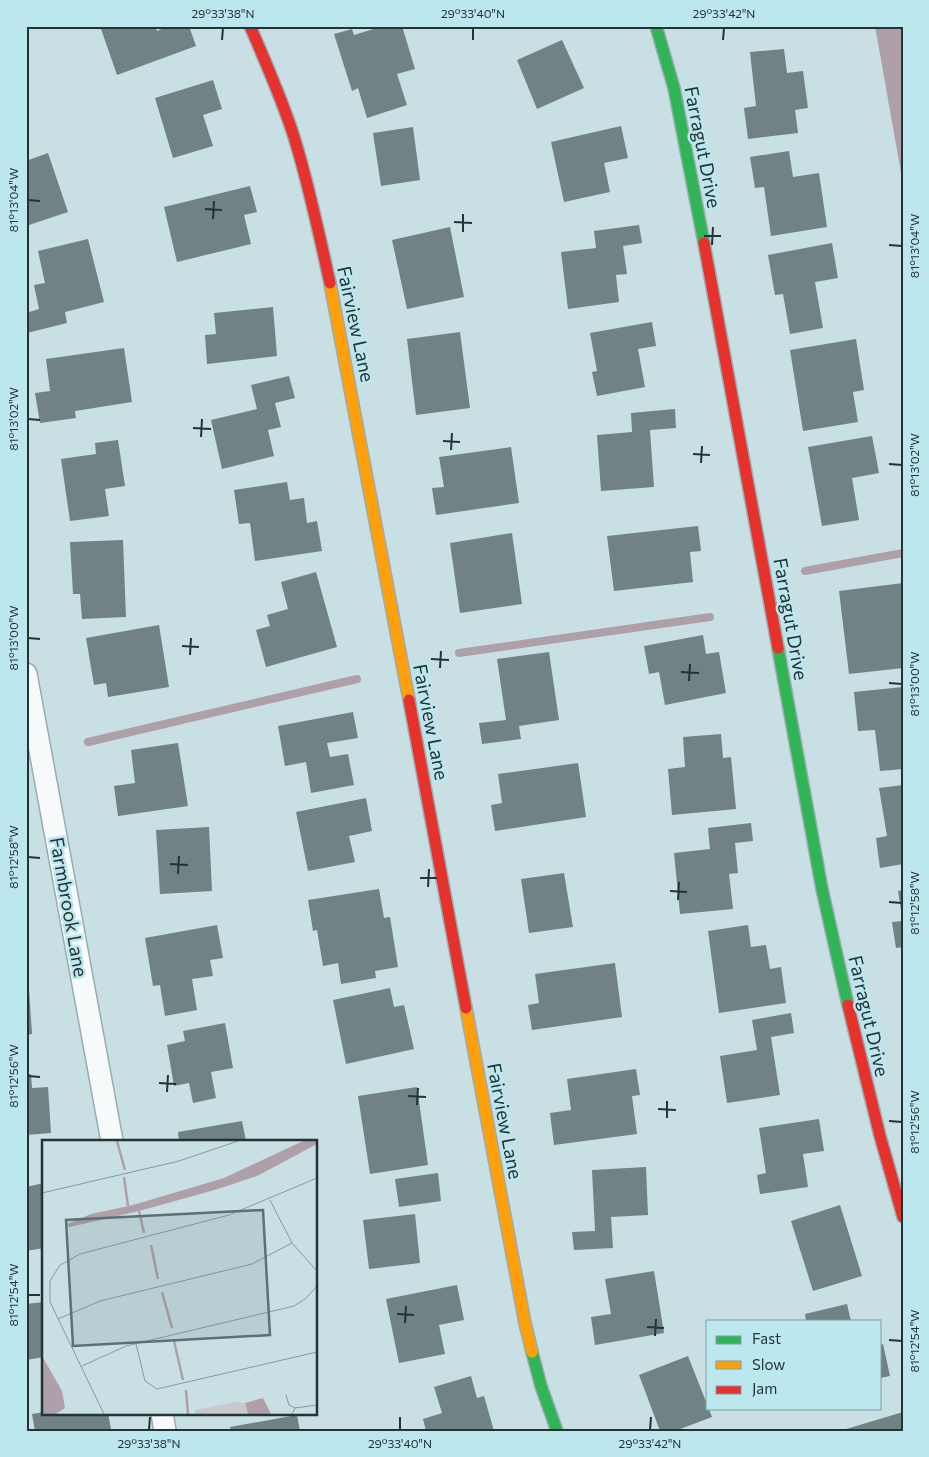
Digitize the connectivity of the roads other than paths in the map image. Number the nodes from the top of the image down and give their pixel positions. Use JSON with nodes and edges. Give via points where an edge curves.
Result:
{"nodes":[{"id":1,"x":250,"y":26,"type":"edge"},
{"id":2,"x":656,"y":26,"type":"edge"},
{"id":3,"x":26,"y":674,"type":"edge"},
{"id":4,"x":112,"y":1140,"type":"edge"},
{"id":5,"x":903,"y":1216,"type":"edge"},
{"id":6,"x":162,"y":1414,"type":"edge"},
{"id":7,"x":165,"y":1431,"type":"edge"},
{"id":8,"x":557,"y":1431,"type":"edge"}],
"edges":[{"from":1,"to":8,"type":"street","name":"Fairview Lane","via":[[294,138],[322,248],[352,389],[525,1323],[541,1386]]},
{"from":2,"to":5,"type":"street","name":"Farragut Drive","via":[[685,140],[822,889],[868,1090]]},
{"from":3,"to":4,"type":"street","name":"Farmbrook Lane"},
{"from":6,"to":7,"type":"street"}]}
